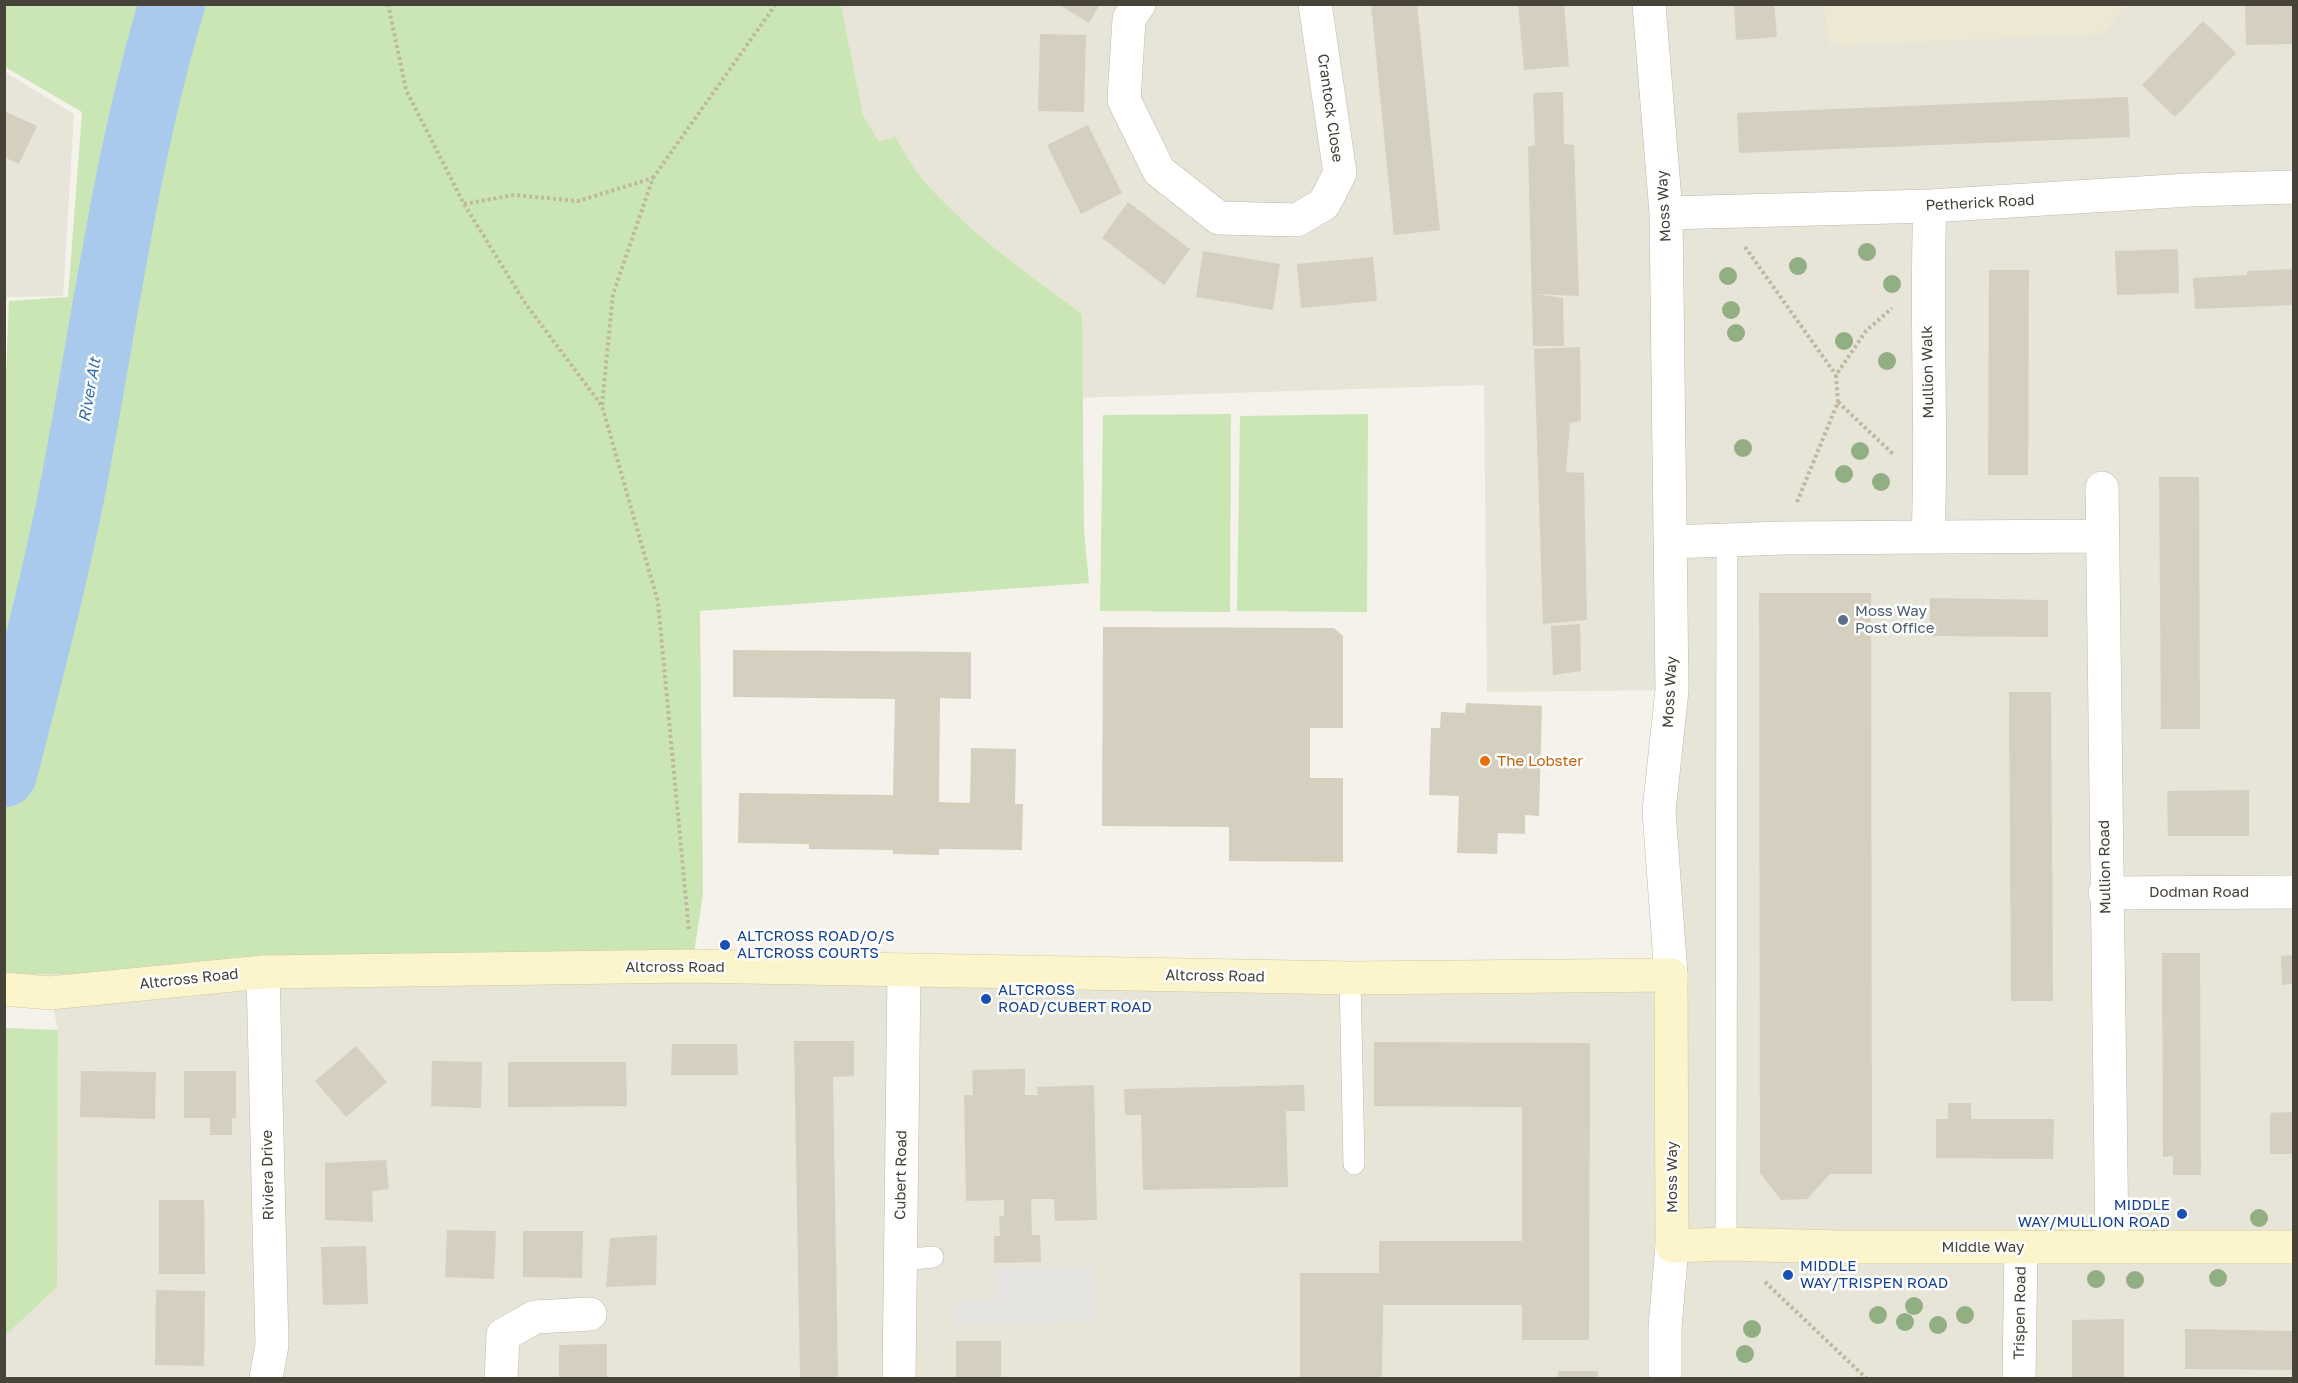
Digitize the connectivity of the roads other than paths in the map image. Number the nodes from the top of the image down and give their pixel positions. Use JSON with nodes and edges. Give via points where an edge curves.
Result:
{"nodes":[{"id":1,"x":1139,"y":4,"type":"edge"},
{"id":2,"x":1315,"y":4,"type":"edge"},
{"id":3,"x":1649,"y":4,"type":"edge"},
{"id":4,"x":2294,"y":188,"type":"edge"},
{"id":5,"x":1930,"y":206,"type":"junction"},
{"id":6,"x":1666,"y":213,"type":"junction"},
{"id":7,"x":2102,"y":488,"type":"dead end"},
{"id":8,"x":2101,"y":536,"type":"junction"},
{"id":9,"x":1928,"y":537,"type":"junction"},
{"id":10,"x":1727,"y":540,"type":"junction"},
{"id":11,"x":1672,"y":542,"type":"junction"},
{"id":12,"x":2294,"y":892,"type":"edge"},
{"id":13,"x":2105,"y":893,"type":"junction"},
{"id":14,"x":904,"y":971,"type":"junction"},
{"id":15,"x":263,"y":972,"type":"junction"},
{"id":16,"x":1671,"y":975,"type":"junction"},
{"id":17,"x":1350,"y":978,"type":"junction"},
{"id":18,"x":4,"y":989,"type":"edge"},
{"id":19,"x":1354,"y":1164,"type":"dead end"},
{"id":20,"x":1726,"y":1244,"type":"junction"},
{"id":21,"x":1672,"y":1246,"type":"junction"},
{"id":22,"x":2112,"y":1246,"type":"junction"},
{"id":23,"x":2021,"y":1247,"type":"junction"},
{"id":24,"x":2294,"y":1247,"type":"edge"},
{"id":25,"x":933,"y":1257,"type":"dead end"},
{"id":26,"x":900,"y":1260,"type":"junction"},
{"id":27,"x":590,"y":1314,"type":"dead end"},
{"id":28,"x":266,"y":1378,"type":"edge"},
{"id":29,"x":501,"y":1378,"type":"edge"},
{"id":30,"x":898,"y":1378,"type":"edge"},
{"id":31,"x":1665,"y":1378,"type":"edge"},
{"id":32,"x":2019,"y":1378,"type":"edge"}],
"edges":[{"from":1,"to":2,"type":"street","name":"Crantock Close","via":[[1129,19],[1124,100],[1159,171],[1219,218],[1297,220],[1324,204],[1340,173]]},
{"from":3,"to":6,"type":"street","name":"Moss Way"},
{"from":4,"to":5,"type":"street","name":"Petherick Road","via":[[2189,190]]},
{"from":5,"to":6,"type":"street","name":"Petherick Road"},
{"from":5,"to":9,"type":"street","name":"Mullion Walk"},
{"from":6,"to":11,"type":"street","name":"Moss Way"},
{"from":7,"to":8,"type":"street","name":"Mullion Road"},
{"from":8,"to":9,"type":"street"},
{"from":8,"to":13,"type":"street","name":"Mullion Road"},
{"from":9,"to":10,"type":"street"},
{"from":10,"to":11,"type":"street"},
{"from":10,"to":20,"type":"lane"},
{"from":11,"to":16,"type":"street","name":"Moss Way","via":[[1672,690],[1659,811]]},
{"from":12,"to":13,"type":"street","name":"Dodman Road"},
{"from":13,"to":22,"type":"street","name":"Mullion Road"},
{"from":14,"to":15,"type":"street","name":"Altcross Road","via":[[692,966]]},
{"from":14,"to":17,"type":"street","name":"Altcross Road"},
{"from":14,"to":26,"type":"street","name":"Cubert Road"},
{"from":15,"to":18,"type":"street","name":"Altcross Road","via":[[50,993]]},
{"from":15,"to":28,"type":"street","name":"Riviera Drive","via":[[272,1345]]},
{"from":16,"to":17,"type":"street","name":"Altcross Road"},
{"from":16,"to":21,"type":"street","name":"Moss Way"},
{"from":17,"to":19,"type":"lane"},
{"from":20,"to":21,"type":"street","name":"Middle Way"},
{"from":20,"to":23,"type":"street","name":"Middle Way"},
{"from":21,"to":31,"type":"street","name":"Moss Way"},
{"from":22,"to":23,"type":"street","name":"Middle Way"},
{"from":22,"to":24,"type":"street","name":"Middle Way"},
{"from":23,"to":32,"type":"street","name":"Trispen Road"},
{"from":25,"to":26,"type":"lane"},
{"from":26,"to":30,"type":"street","name":"Cubert Road"},
{"from":27,"to":29,"type":"street","via":[[535,1317],[503,1335]]}]}
